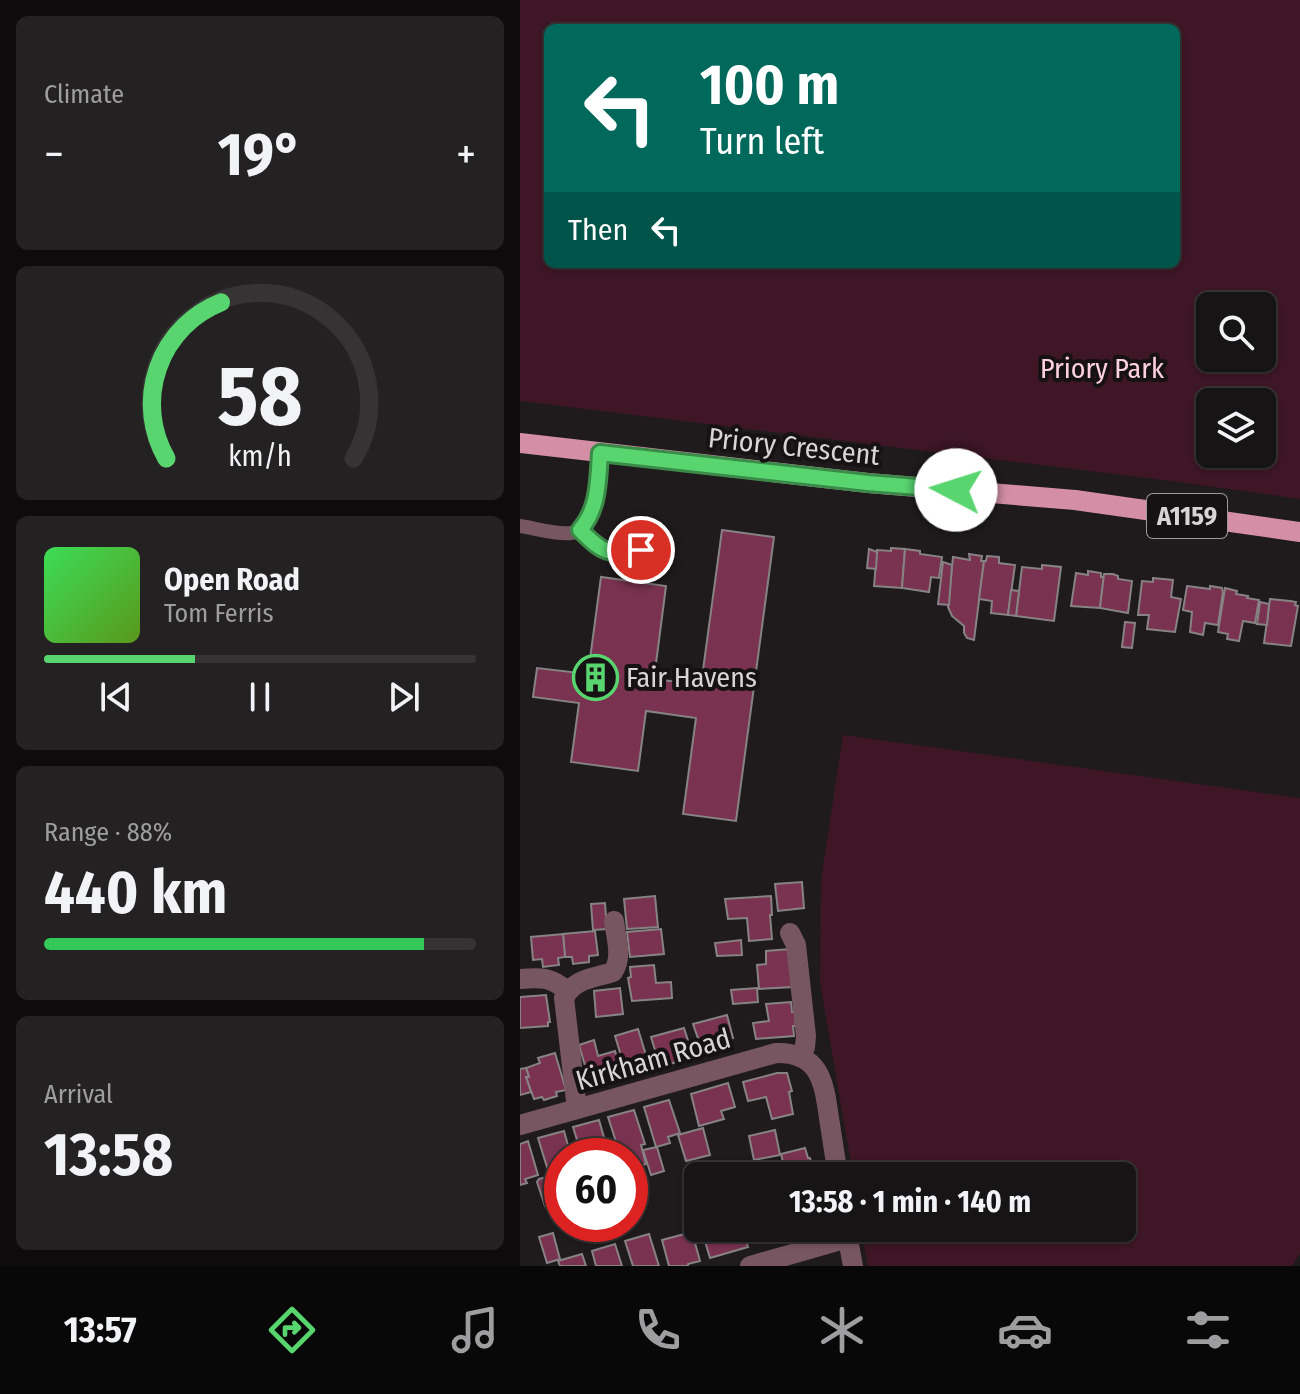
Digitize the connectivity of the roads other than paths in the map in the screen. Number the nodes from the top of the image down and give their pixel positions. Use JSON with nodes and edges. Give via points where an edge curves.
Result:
{"nodes":[{"id":1,"x":520,"y":443,"type":"edge"},
{"id":2,"x":600,"y":453,"type":"junction"},
{"id":3,"x":520,"y":526,"type":"edge"},
{"id":4,"x":580,"y":530,"type":"junction"},
{"id":5,"x":1300,"y":532,"type":"edge"},
{"id":6,"x":658,"y":547,"type":"dead end"},
{"id":7,"x":614,"y":921,"type":"dead end"},
{"id":8,"x":790,"y":933,"type":"dead end"},
{"id":9,"x":520,"y":979,"type":"edge"},
{"id":10,"x":567,"y":991,"type":"junction"},
{"id":11,"x":800,"y":1057,"type":"junction"},
{"id":12,"x":577,"y":1109,"type":"junction"},
{"id":13,"x":520,"y":1125,"type":"edge"},
{"id":14,"x":836,"y":1162,"type":"edge"},
{"id":15,"x":821,"y":1242,"type":"edge"},
{"id":16,"x":849,"y":1242,"type":"edge"},
{"id":17,"x":750,"y":1266,"type":"edge"},
{"id":18,"x":853,"y":1266,"type":"edge"}],
"edges":[{"from":1,"to":2,"type":"main road","name":"Priory Crescent","number":"A1159"},
{"from":2,"to":4,"type":"lane","via":[[597,497]]},
{"from":2,"to":5,"type":"main road","name":"Priory Crescent","number":"A1159","via":[[1075,500]]},
{"from":3,"to":4,"type":"lane","via":[[569,534]]},
{"from":4,"to":6,"type":"lane","via":[[608,552]]},
{"from":7,"to":10,"type":"street","via":[[617,967]]},
{"from":8,"to":11,"type":"street","via":[[796,945],[806,1036]]},
{"from":9,"to":10,"type":"street","via":[[548,978]]},
{"from":10,"to":12,"type":"street","via":[[564,1005]]},
{"from":11,"to":12,"type":"street","name":"Kirkham Road","via":[[776,1053]]},
{"from":11,"to":14,"type":"street","via":[[824,1082]]},
{"from":12,"to":13,"type":"street","name":"Kirkham Road"},
{"from":15,"to":17,"type":"street"},
{"from":16,"to":18,"type":"street"}]}
